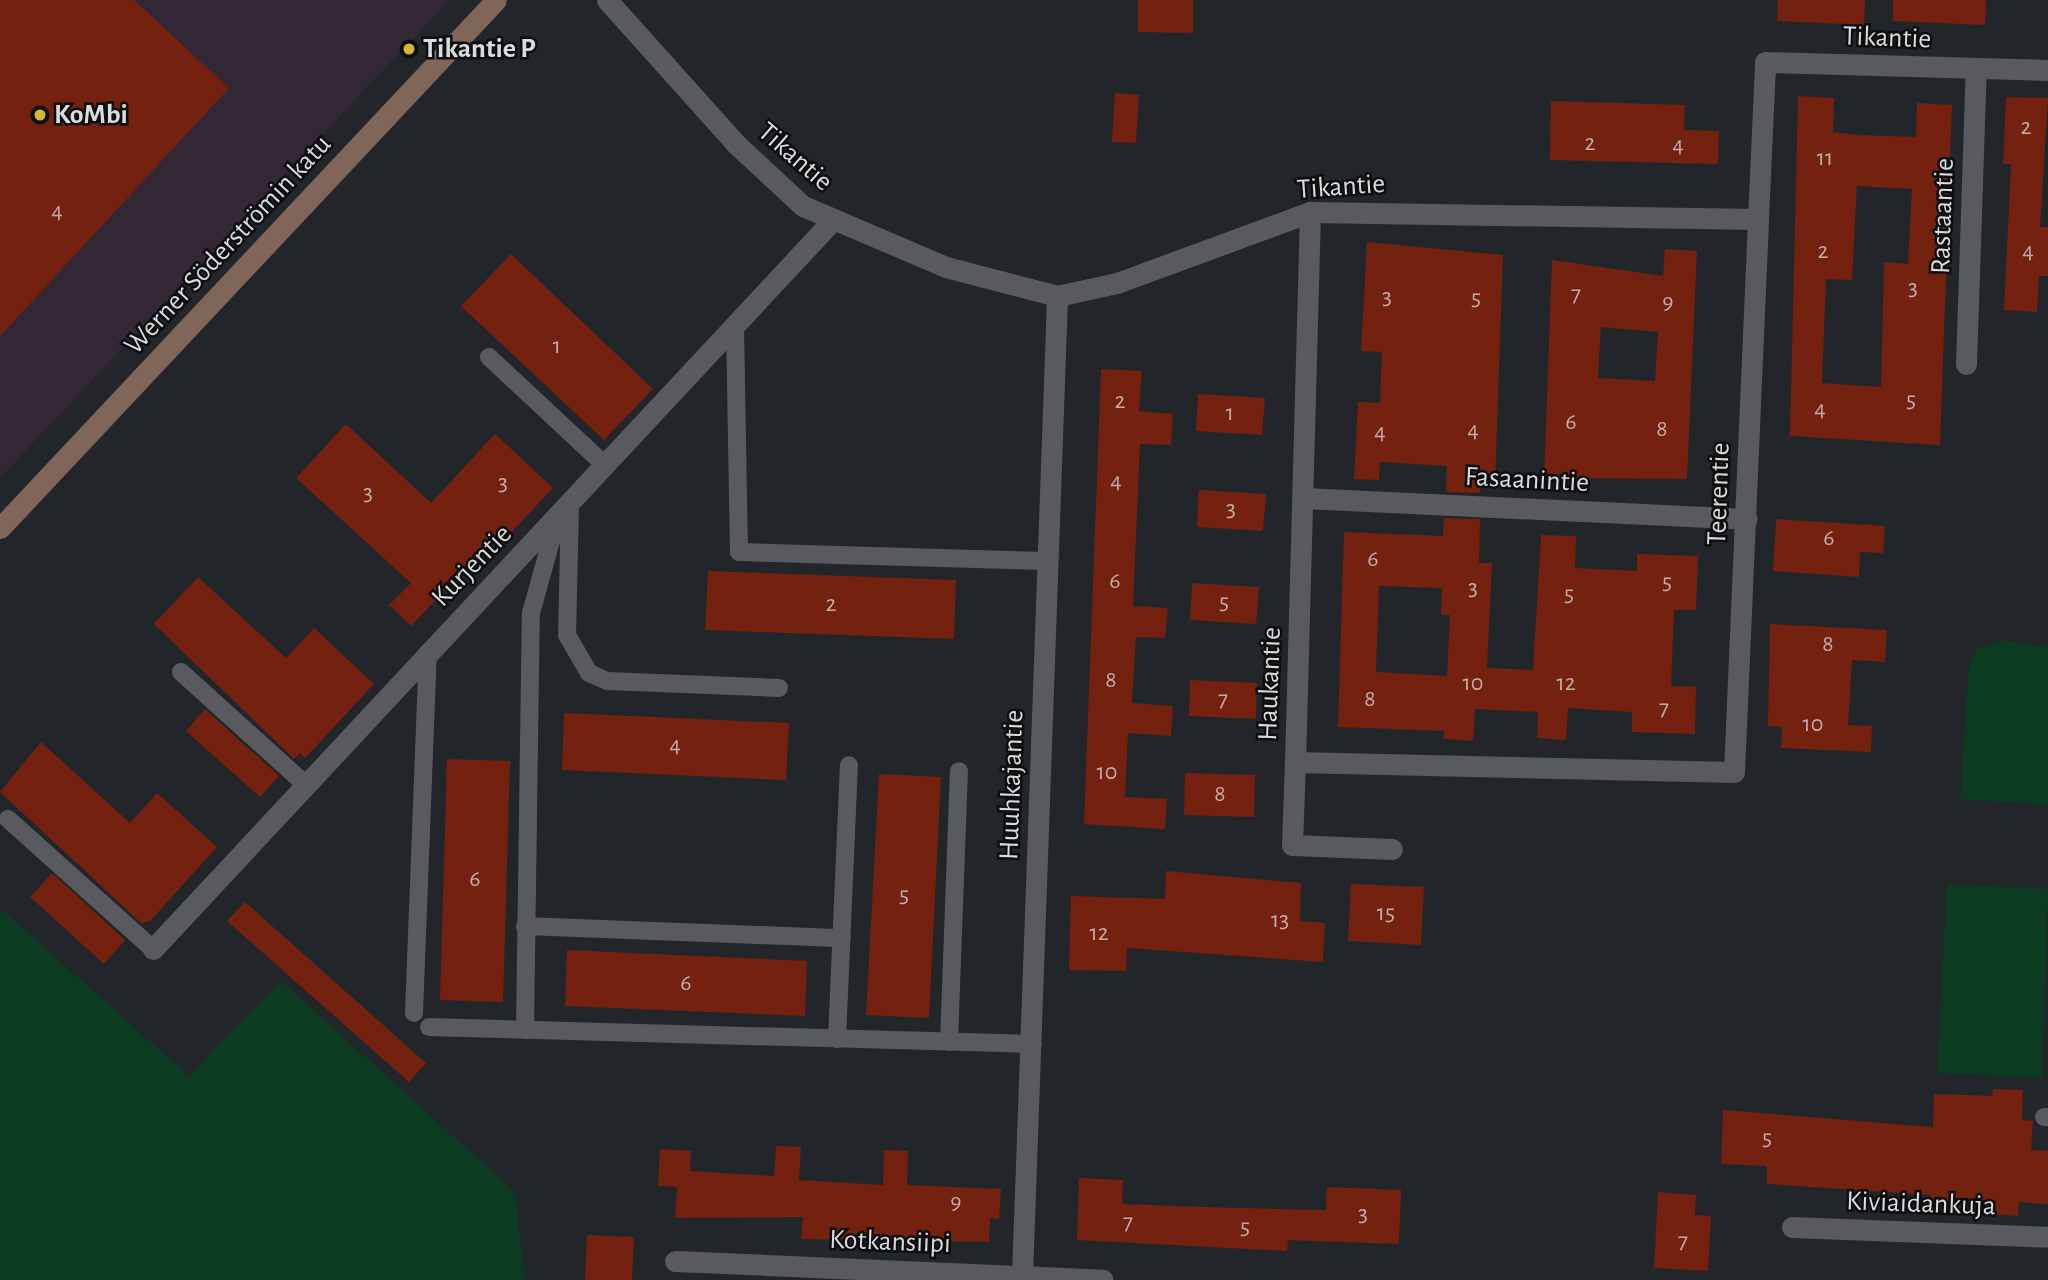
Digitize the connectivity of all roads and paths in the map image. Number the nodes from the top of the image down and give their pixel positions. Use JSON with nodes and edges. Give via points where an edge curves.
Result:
{"nodes":[{"id":1,"x":496,"y":0,"type":"edge"},
{"id":2,"x":607,"y":0,"type":"edge"},
{"id":3,"x":1976,"y":70,"type":"junction"},
{"id":4,"x":2048,"y":70,"type":"edge"},
{"id":5,"x":1310,"y":212,"type":"junction"},
{"id":6,"x":1758,"y":219,"type":"junction"},
{"id":7,"x":831,"y":222,"type":"junction"},
{"id":8,"x":1057,"y":296,"type":"junction"},
{"id":9,"x":735,"y":325,"type":"junction"},
{"id":10,"x":489,"y":357,"type":"dead end"},
{"id":11,"x":1966,"y":364,"type":"dead end"},
{"id":12,"x":606,"y":466,"type":"junction"},
{"id":13,"x":1304,"y":498,"type":"junction"},
{"id":14,"x":563,"y":512,"type":"junction"},
{"id":15,"x":1747,"y":519,"type":"junction"},
{"id":16,"x":0,"y":528,"type":"edge"},
{"id":17,"x":1046,"y":561,"type":"junction"},
{"id":18,"x":428,"y":652,"type":"junction"},
{"id":19,"x":181,"y":672,"type":"dead end"},
{"id":20,"x":779,"y":688,"type":"dead end"},
{"id":21,"x":1296,"y":762,"type":"junction"},
{"id":22,"x":849,"y":765,"type":"dead end"},
{"id":23,"x":959,"y":771,"type":"dead end"},
{"id":24,"x":1734,"y":772,"type":"joint"},
{"id":25,"x":305,"y":784,"type":"junction"},
{"id":26,"x":8,"y":819,"type":"dead end"},
{"id":27,"x":1392,"y":849,"type":"dead end"},
{"id":28,"x":525,"y":926,"type":"junction"},
{"id":29,"x":842,"y":938,"type":"junction"},
{"id":30,"x":153,"y":949,"type":"joint"},
{"id":31,"x":414,"y":1013,"type":"dead end"},
{"id":32,"x":429,"y":1027,"type":"dead end"},
{"id":33,"x":525,"y":1030,"type":"junction"},
{"id":34,"x":837,"y":1039,"type":"junction"},
{"id":35,"x":949,"y":1042,"type":"junction"},
{"id":36,"x":1033,"y":1044,"type":"junction"},
{"id":37,"x":1792,"y":1227,"type":"dead end"},
{"id":38,"x":2048,"y":1237,"type":"edge"},
{"id":39,"x":675,"y":1261,"type":"dead end"},
{"id":40,"x":1021,"y":1276,"type":"junction"},
{"id":41,"x":1103,"y":1280,"type":"edge"}],
"edges":[{"from":1,"to":16,"type":"street","name":"Werner Söderströmin katu"},
{"from":2,"to":7,"type":"street","name":"Tikantie","via":[[775,183]]},
{"from":3,"to":4,"type":"street","name":"Tikantie"},
{"from":3,"to":6,"type":"street","name":"Tikantie","via":[[1765,62]]},
{"from":3,"to":11,"type":"street","name":"Rastaantie"},
{"from":5,"to":6,"type":"street","name":"Tikantie"},
{"from":5,"to":8,"type":"street","name":"Tikantie","via":[[1117,283]]},
{"from":5,"to":13,"type":"street","name":"Haukantie"},
{"from":6,"to":15,"type":"street","name":"Teerentie"},
{"from":7,"to":8,"type":"street","name":"Tikantie","via":[[996,284]]},
{"from":7,"to":9,"type":"street","name":"Kurjentie"},
{"from":8,"to":17,"type":"street","name":"Huuhkajantie"},
{"from":9,"to":12,"type":"street","name":"Kurjentie"},
{"from":9,"to":17,"type":"lane","via":[[739,552]]},
{"from":10,"to":12,"type":"lane"},
{"from":12,"to":14,"type":"street","name":"Kurjentie"},
{"from":13,"to":15,"type":"street","name":"Fasaanintie"},
{"from":13,"to":21,"type":"street","name":"Haukantie"},
{"from":14,"to":18,"type":"street","name":"Kurjentie"},
{"from":14,"to":20,"type":"lane","via":[[567,635],[589,673],[607,681]]},
{"from":14,"to":28,"type":"lane","via":[[531,613]]},
{"from":15,"to":24,"type":"street","name":"Teerentie"},
{"from":17,"to":36,"type":"street","name":"Huuhkajantie"},
{"from":18,"to":25,"type":"street","name":"Kurjentie"},
{"from":18,"to":31,"type":"lane"},
{"from":19,"to":25,"type":"lane"},
{"from":21,"to":24,"type":"street","name":"Haukantie"},
{"from":21,"to":27,"type":"street","via":[[1292,845]]},
{"from":22,"to":29,"type":"lane"},
{"from":23,"to":35,"type":"lane"},
{"from":25,"to":30,"type":"street","name":"Kurjentie"},
{"from":26,"to":30,"type":"lane"},
{"from":28,"to":29,"type":"lane"},
{"from":28,"to":33,"type":"lane"},
{"from":29,"to":34,"type":"lane"},
{"from":32,"to":33,"type":"lane"},
{"from":33,"to":34,"type":"lane"},
{"from":34,"to":35,"type":"lane"},
{"from":35,"to":36,"type":"lane"},
{"from":36,"to":40,"type":"street","name":"Huuhkajantie"},
{"from":37,"to":38,"type":"street","name":"Kiviaidankuja"},
{"from":39,"to":40,"type":"street","name":"Kotkansiipi"},
{"from":40,"to":41,"type":"street","name":"Kotkansiipi"}]}
